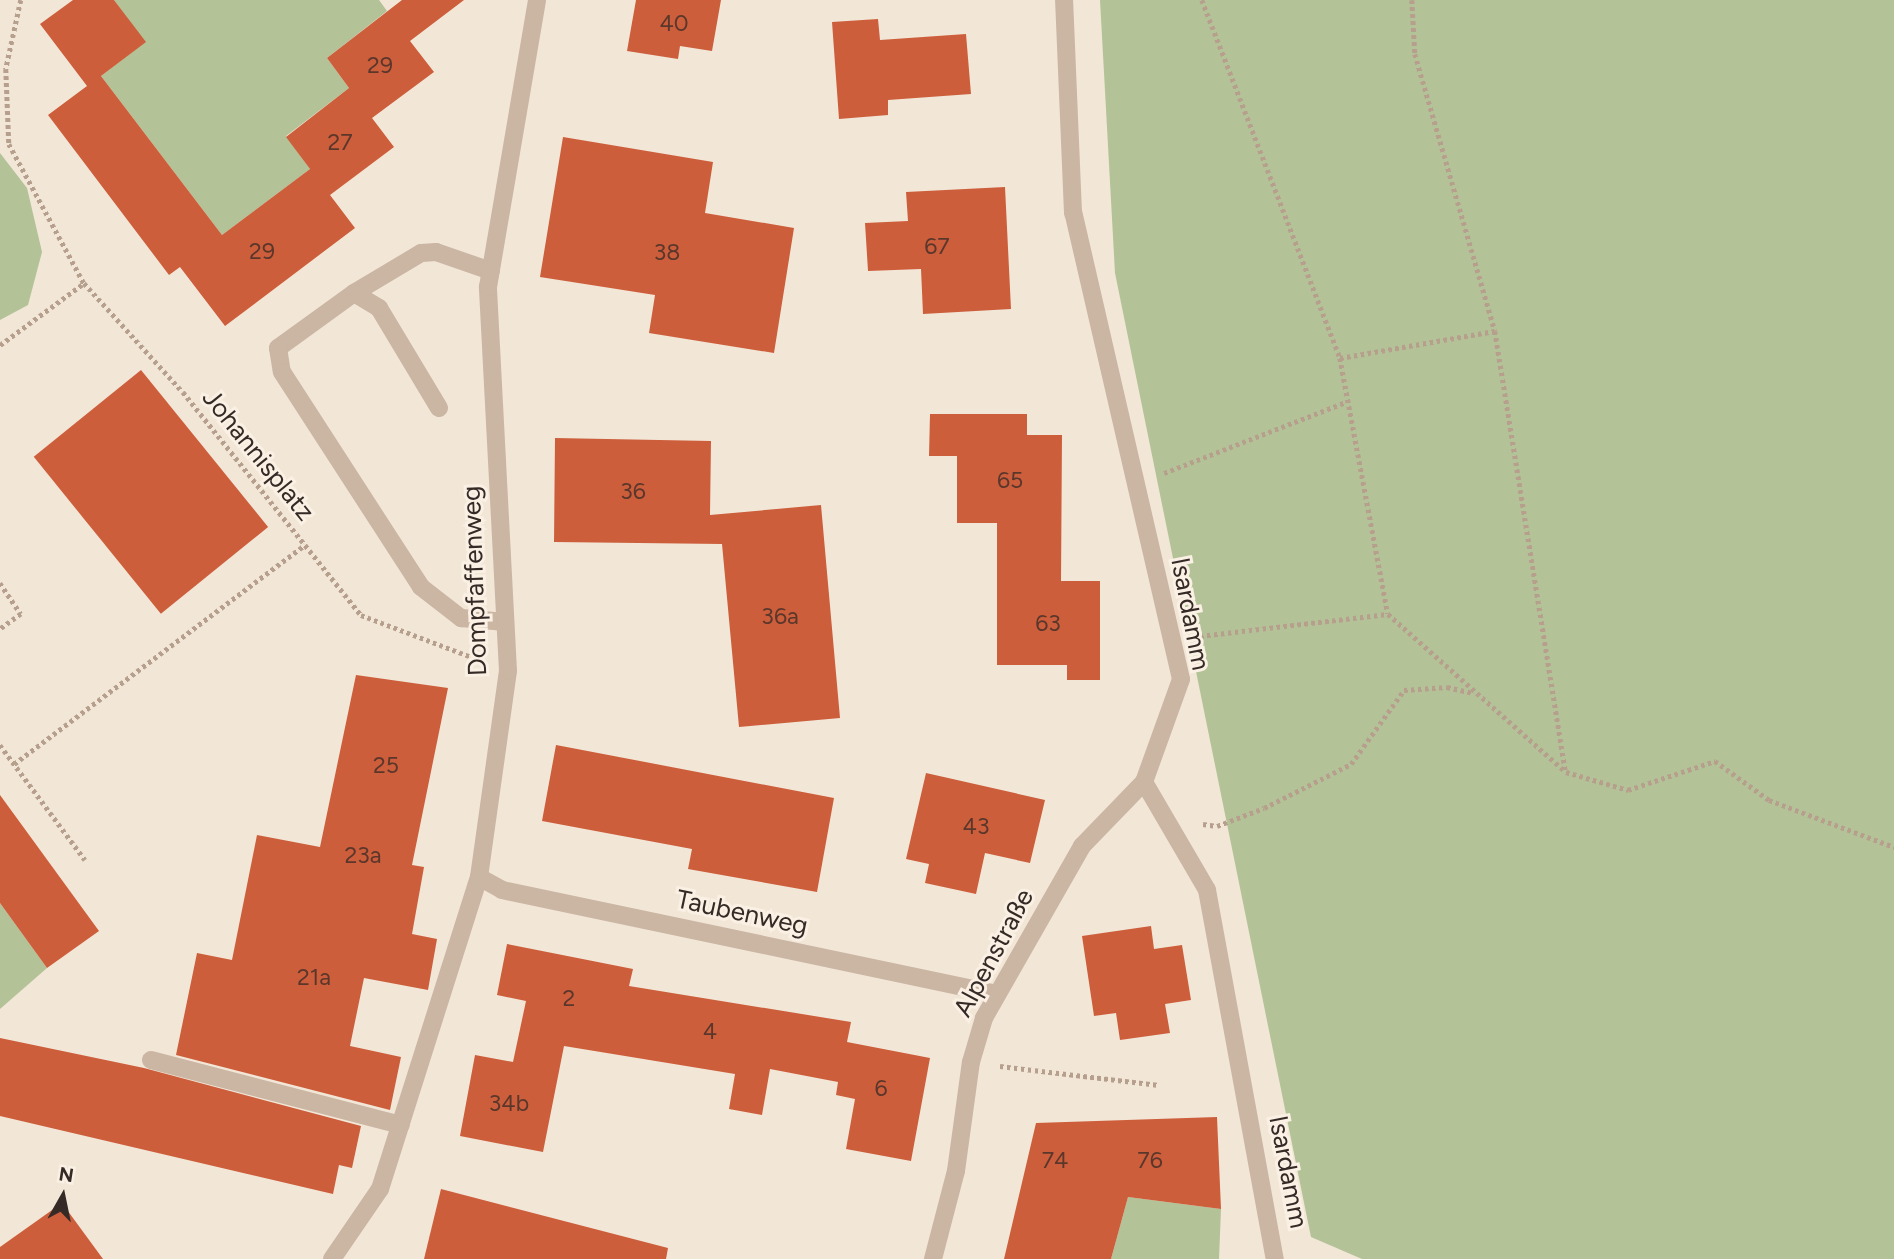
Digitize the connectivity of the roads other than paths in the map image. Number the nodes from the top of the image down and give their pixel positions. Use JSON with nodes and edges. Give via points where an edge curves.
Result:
{"nodes":[{"id":1,"x":537,"y":0,"type":"edge"},
{"id":2,"x":1064,"y":0,"type":"edge"},
{"id":3,"x":491,"y":271,"type":"junction"},
{"id":4,"x":354,"y":293,"type":"junction"},
{"id":5,"x":439,"y":408,"type":"dead end"},
{"id":6,"x":505,"y":622,"type":"junction"},
{"id":7,"x":1144,"y":782,"type":"junction"},
{"id":8,"x":480,"y":877,"type":"junction"},
{"id":9,"x":997,"y":994,"type":"junction"},
{"id":10,"x":151,"y":1060,"type":"dead end"},
{"id":11,"x":401,"y":1125,"type":"junction"},
{"id":12,"x":332,"y":1259,"type":"edge"},
{"id":13,"x":933,"y":1259,"type":"edge"},
{"id":14,"x":1275,"y":1259,"type":"edge"}],
"edges":[{"from":1,"to":3,"type":"street","name":"Dompfaffenweg"},
{"from":2,"to":7,"type":"street","name":"Isardamm","via":[[1073,213],[1181,678]]},
{"from":3,"to":4,"type":"street","via":[[436,252],[421,253]]},
{"from":3,"to":6,"type":"street","name":"Dompfaffenweg"},
{"from":4,"to":5,"type":"street","via":[[379,308]]},
{"from":4,"to":6,"type":"street","via":[[278,348],[282,372],[421,587],[461,618]]},
{"from":6,"to":8,"type":"street","name":"Dompfaffenweg","via":[[508,671]]},
{"from":7,"to":9,"type":"street","name":"Alpenstraße","via":[[1082,846]]},
{"from":7,"to":14,"type":"street","name":"Isardamm","via":[[1207,891]]},
{"from":8,"to":9,"type":"street","name":"Taubenweg","via":[[502,890]]},
{"from":8,"to":11,"type":"street","name":"Dompfaffenweg"},
{"from":9,"to":13,"type":"street","name":"Alpenstraße","via":[[971,1062],[956,1171]]},
{"from":10,"to":11,"type":"street"},
{"from":11,"to":12,"type":"street","name":"Dompfaffenweg","via":[[380,1189]]}]}
